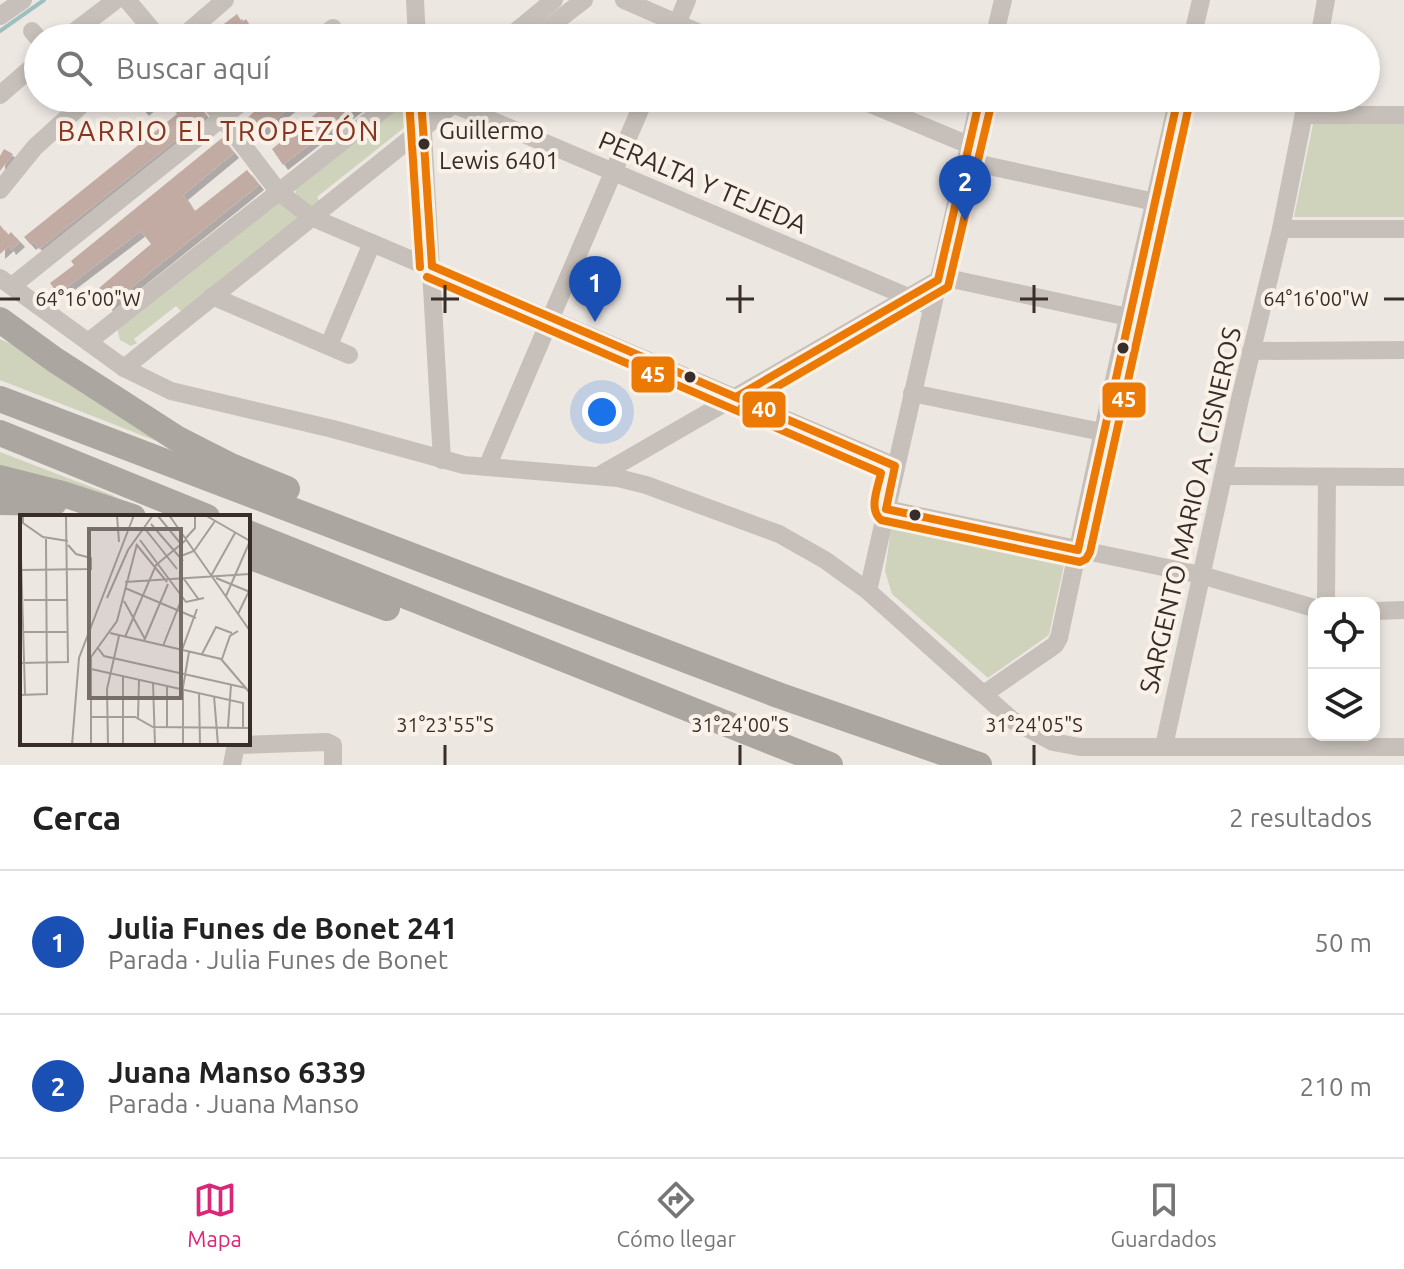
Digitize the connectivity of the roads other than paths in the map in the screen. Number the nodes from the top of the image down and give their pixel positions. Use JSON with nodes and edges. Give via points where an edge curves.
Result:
{"nodes":[{"id":1,"x":23,"y":0,"type":"edge"},
{"id":2,"x":116,"y":0,"type":"edge"},
{"id":3,"x":127,"y":0,"type":"edge"},
{"id":4,"x":225,"y":0,"type":"edge"},
{"id":5,"x":415,"y":0,"type":"edge"},
{"id":6,"x":554,"y":0,"type":"edge"},
{"id":7,"x":584,"y":0,"type":"edge"},
{"id":8,"x":624,"y":0,"type":"edge"},
{"id":9,"x":687,"y":0,"type":"edge"},
{"id":10,"x":1003,"y":0,"type":"edge"},
{"id":11,"x":1201,"y":0,"type":"edge"},
{"id":12,"x":1326,"y":0,"type":"edge"},
{"id":13,"x":539,"y":12,"type":"edge"},
{"id":14,"x":0,"y":16,"type":"edge"},
{"id":15,"x":84,"y":24,"type":"edge"},
{"id":16,"x":147,"y":24,"type":"edge"},
{"id":17,"x":197,"y":24,"type":"edge"},
{"id":18,"x":416,"y":24,"type":"edge"},
{"id":19,"x":663,"y":24,"type":"edge"},
{"id":20,"x":677,"y":24,"type":"edge"},
{"id":21,"x":997,"y":24,"type":"edge"},
{"id":22,"x":1195,"y":24,"type":"edge"},
{"id":23,"x":1322,"y":24,"type":"edge"},
{"id":24,"x":24,"y":74,"type":"edge"},
{"id":25,"x":0,"y":95,"type":"edge"},
{"id":26,"x":73,"y":112,"type":"edge"},
{"id":27,"x":218,"y":112,"type":"edge"},
{"id":28,"x":230,"y":112,"type":"edge"},
{"id":29,"x":380,"y":112,"type":"edge"},
{"id":30,"x":422,"y":112,"type":"edge"},
{"id":31,"x":443,"y":112,"type":"edge"},
{"id":32,"x":481,"y":112,"type":"edge"},
{"id":33,"x":639,"y":112,"type":"edge"},
{"id":34,"x":884,"y":112,"type":"edge"},
{"id":35,"x":977,"y":112,"type":"edge"},
{"id":36,"x":1175,"y":112,"type":"edge"},
{"id":37,"x":1305,"y":112,"type":"edge"},
{"id":38,"x":1371,"y":112,"type":"edge"},
{"id":39,"x":1404,"y":115,"type":"edge"},
{"id":40,"x":223,"y":118,"type":"junction"},
{"id":41,"x":423,"y":128,"type":"junction"},
{"id":42,"x":967,"y":153,"type":"junction"},
{"id":43,"x":613,"y":172,"type":"junction"},
{"id":44,"x":0,"y":190,"type":"edge"},
{"id":45,"x":278,"y":191,"type":"junction"},
{"id":46,"x":1155,"y":202,"type":"junction"},
{"id":47,"x":311,"y":217,"type":"junction"},
{"id":48,"x":1281,"y":229,"type":"junction"},
{"id":49,"x":1404,"y":229,"type":"edge"},
{"id":50,"x":372,"y":243,"type":"junction"},
{"id":51,"x":432,"y":266,"type":"junction"},
{"id":52,"x":938,"y":280,"type":"junction"},
{"id":53,"x":6,"y":282,"type":"edge"},
{"id":54,"x":212,"y":296,"type":"junction"},
{"id":55,"x":906,"y":296,"type":"junction"},
{"id":56,"x":932,"y":307,"type":"junction"},
{"id":57,"x":1128,"y":317,"type":"junction"},
{"id":58,"x":549,"y":318,"type":"junction"},
{"id":59,"x":0,"y":320,"type":"edge"},
{"id":60,"x":0,"y":331,"type":"edge"},
{"id":61,"x":88,"y":342,"type":"junction"},
{"id":62,"x":329,"y":345,"type":"junction"},
{"id":63,"x":38,"y":348,"type":"junction"},
{"id":64,"x":1404,"y":350,"type":"edge"},
{"id":65,"x":1251,"y":351,"type":"junction"},
{"id":66,"x":349,"y":355,"type":"dead end"},
{"id":67,"x":124,"y":368,"type":"junction"},
{"id":68,"x":912,"y":393,"type":"junction"},
{"id":69,"x":736,"y":397,"type":"junction"},
{"id":70,"x":0,"y":399,"type":"edge"},
{"id":71,"x":1102,"y":432,"type":"junction"},
{"id":72,"x":0,"y":433,"type":"edge"},
{"id":73,"x":442,"y":460,"type":"junction"},
{"id":74,"x":895,"y":466,"type":"junction"},
{"id":75,"x":487,"y":467,"type":"junction"},
{"id":76,"x":600,"y":475,"type":"junction"},
{"id":77,"x":1224,"y":476,"type":"junction"},
{"id":78,"x":1327,"y":477,"type":"junction"},
{"id":79,"x":1404,"y":477,"type":"edge"},
{"id":80,"x":0,"y":478,"type":"edge"},
{"id":81,"x":0,"y":502,"type":"edge"},
{"id":82,"x":886,"y":509,"type":"junction"},
{"id":83,"x":105,"y":510,"type":"junction"},
{"id":84,"x":125,"y":515,"type":"edge"},
{"id":85,"x":202,"y":515,"type":"edge"},
{"id":86,"x":250,"y":534,"type":"edge"},
{"id":87,"x":1078,"y":550,"type":"junction"},
{"id":88,"x":250,"y":557,"type":"edge"},
{"id":89,"x":1201,"y":575,"type":"junction"},
{"id":90,"x":868,"y":591,"type":"junction"},
{"id":91,"x":1326,"y":597,"type":"edge"},
{"id":92,"x":1308,"y":606,"type":"edge"},
{"id":93,"x":1404,"y":610,"type":"edge"},
{"id":94,"x":1380,"y":611,"type":"edge"},
{"id":95,"x":589,"y":623,"type":"junction"},
{"id":96,"x":984,"y":694,"type":"junction"},
{"id":97,"x":239,"y":745,"type":"edge"},
{"id":98,"x":250,"y":745,"type":"edge"},
{"id":99,"x":1164,"y":746,"type":"junction"},
{"id":100,"x":1404,"y":747,"type":"edge"},
{"id":101,"x":232,"y":765,"type":"edge"},
{"id":102,"x":333,"y":765,"type":"edge"},
{"id":103,"x":781,"y":765,"type":"edge"},
{"id":104,"x":830,"y":765,"type":"edge"},
{"id":105,"x":979,"y":765,"type":"edge"}],
"edges":[{"from":1,"to":14,"type":"street"},
{"from":2,"to":15,"type":"street"},
{"from":3,"to":16,"type":"street"},
{"from":4,"to":17,"type":"street"},
{"from":5,"to":18,"type":"street"},
{"from":6,"to":13,"type":"street"},
{"from":7,"to":13,"type":"street"},
{"from":8,"to":19,"type":"street"},
{"from":9,"to":20,"type":"street"},
{"from":10,"to":21,"type":"street"},
{"from":11,"to":22,"type":"street"},
{"from":12,"to":23,"type":"street"},
{"from":24,"to":25,"type":"street"},
{"from":26,"to":44,"type":"street"},
{"from":27,"to":40,"type":"street"},
{"from":28,"to":40,"type":"street"},
{"from":29,"to":45,"type":"street"},
{"from":30,"to":41,"type":"street"},
{"from":31,"to":41,"type":"street"},
{"from":32,"to":43,"type":"street","name":"PERALTA Y TEJEDA"},
{"from":33,"to":43,"type":"street"},
{"from":34,"to":42,"type":"street"},
{"from":35,"to":42,"type":"street"},
{"from":36,"to":46,"type":"street"},
{"from":37,"to":48,"type":"street","name":"SARGENTO MARIO A. CISNEROS"},
{"from":38,"to":39,"type":"street"},
{"from":40,"to":45,"type":"street"},
{"from":40,"to":53,"type":"street"},
{"from":41,"to":47,"type":"street"},
{"from":41,"to":51,"type":"street"},
{"from":42,"to":46,"type":"street"},
{"from":42,"to":52,"type":"street"},
{"from":43,"to":55,"type":"street","name":"PERALTA Y TEJEDA"},
{"from":43,"to":58,"type":"street"},
{"from":45,"to":47,"type":"street"},
{"from":45,"to":61,"type":"street"},
{"from":46,"to":57,"type":"street"},
{"from":47,"to":50,"type":"street"},
{"from":47,"to":54,"type":"street"},
{"from":48,"to":49,"type":"street"},
{"from":48,"to":65,"type":"street","name":"SARGENTO MARIO A. CISNEROS"},
{"from":50,"to":51,"type":"street"},
{"from":50,"to":62,"type":"street"},
{"from":51,"to":58,"type":"street"},
{"from":51,"to":73,"type":"street"},
{"from":52,"to":55,"type":"street"},
{"from":52,"to":56,"type":"street"},
{"from":52,"to":57,"type":"street"},
{"from":53,"to":61,"type":"street"},
{"from":54,"to":62,"type":"street"},
{"from":54,"to":67,"type":"street"},
{"from":55,"to":56,"type":"street","name":"PERALTA Y TEJEDA"},
{"from":55,"to":69,"type":"street"},
{"from":56,"to":68,"type":"street"},
{"from":57,"to":71,"type":"street"},
{"from":58,"to":69,"type":"street"},
{"from":58,"to":75,"type":"street"},
{"from":59,"to":63,"type":"highway"},
{"from":60,"to":63,"type":"highway"},
{"from":61,"to":67,"type":"street"},
{"from":62,"to":66,"type":"street"},
{"from":63,"to":95,"type":"highway","via":[[199,451],[474,560]]},
{"from":64,"to":65,"type":"street"},
{"from":65,"to":77,"type":"street","name":"SARGENTO MARIO A. CISNEROS"},
{"from":67,"to":73,"type":"street","via":[[187,396]]},
{"from":68,"to":71,"type":"street"},
{"from":68,"to":74,"type":"street"},
{"from":69,"to":74,"type":"street"},
{"from":69,"to":76,"type":"street"},
{"from":70,"to":95,"type":"highway"},
{"from":71,"to":87,"type":"street"},
{"from":72,"to":85,"type":"highway"},
{"from":73,"to":75,"type":"street"},
{"from":74,"to":82,"type":"street"},
{"from":75,"to":76,"type":"street"},
{"from":76,"to":90,"type":"street","via":[[646,485],[779,534]]},
{"from":77,"to":78,"type":"street"},
{"from":77,"to":89,"type":"street","name":"SARGENTO MARIO A. CISNEROS"},
{"from":78,"to":79,"type":"street"},
{"from":78,"to":91,"type":"street"},
{"from":80,"to":83,"type":"highway"},
{"from":81,"to":83,"type":"highway"},
{"from":82,"to":87,"type":"street"},
{"from":82,"to":90,"type":"street"},
{"from":83,"to":84,"type":"highway"},
{"from":86,"to":104,"type":"highway"},
{"from":87,"to":89,"type":"street"},
{"from":87,"to":96,"type":"street","via":[[1055,645]]},
{"from":88,"to":103,"type":"highway"},
{"from":89,"to":92,"type":"street"},
{"from":89,"to":99,"type":"street","name":"SARGENTO MARIO A. CISNEROS"},
{"from":90,"to":96,"type":"street"},
{"from":93,"to":94,"type":"street"},
{"from":95,"to":105,"type":"highway"},
{"from":96,"to":99,"type":"street","via":[[1026,729],[1053,742],[1080,747]]},
{"from":97,"to":101,"type":"street"},
{"from":98,"to":102,"type":"street","via":[[327,742],[333,745]]},
{"from":99,"to":100,"type":"street"}]}
